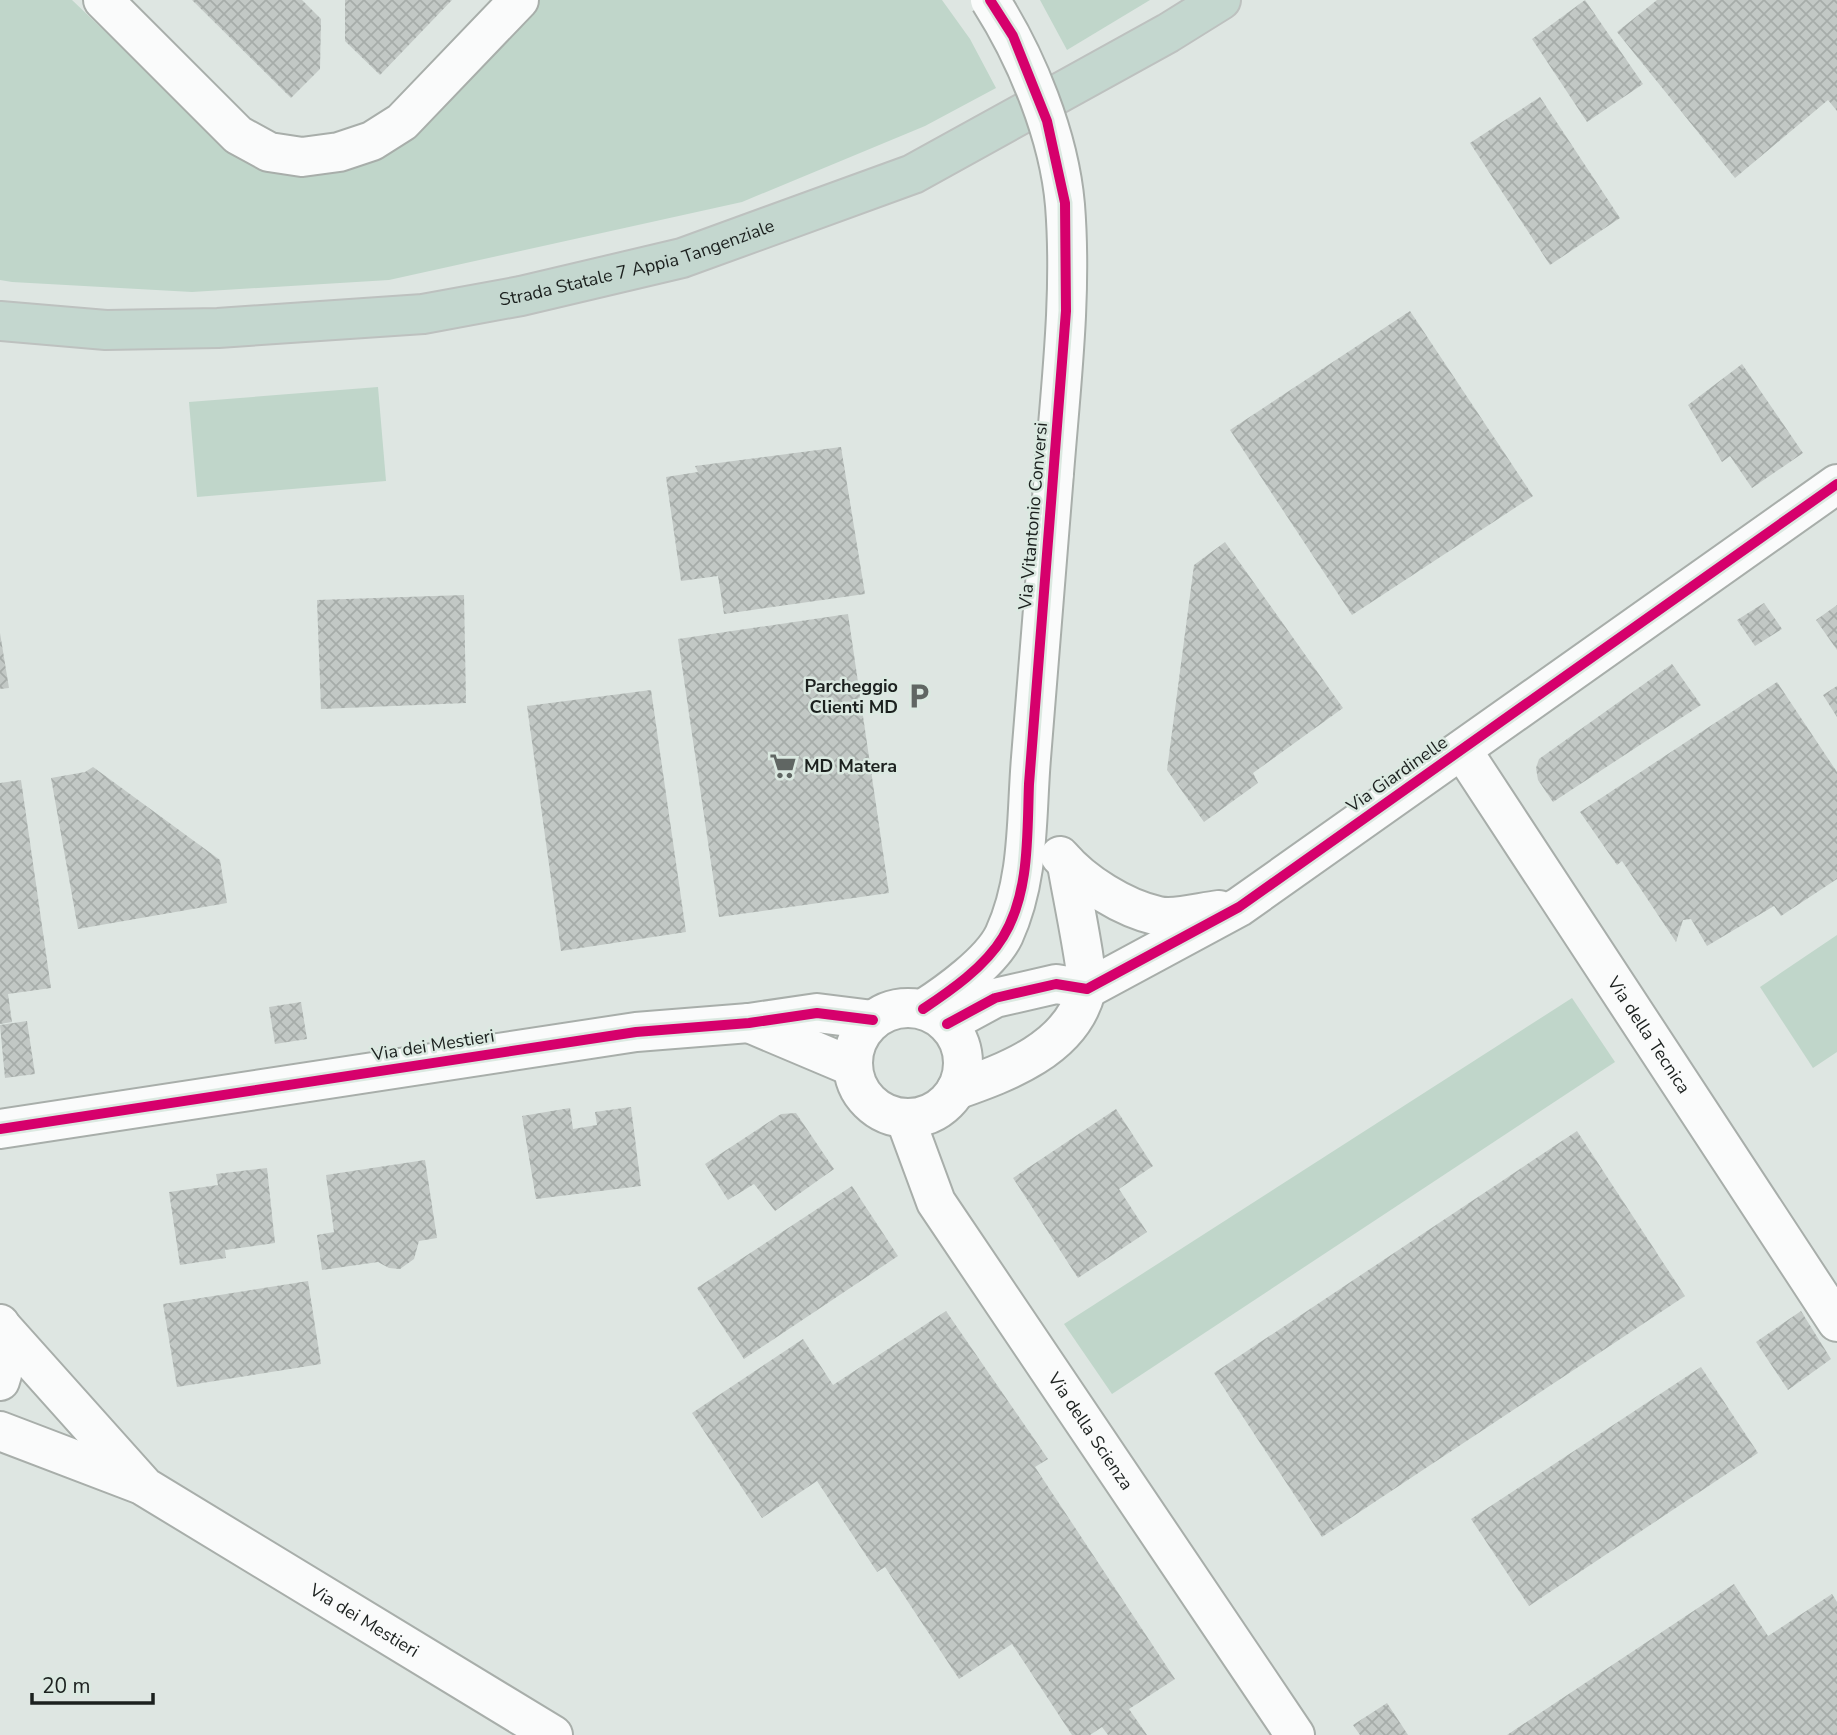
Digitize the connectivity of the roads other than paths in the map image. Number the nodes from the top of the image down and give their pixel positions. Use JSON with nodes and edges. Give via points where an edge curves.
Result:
{"nodes":[{"id":1,"x":103,"y":0,"type":"edge"},
{"id":2,"x":519,"y":0,"type":"edge"},
{"id":3,"x":990,"y":0,"type":"edge"},
{"id":4,"x":1221,"y":0,"type":"edge"},
{"id":5,"x":0,"y":321,"type":"edge"},
{"id":6,"x":1837,"y":484,"type":"edge"},
{"id":7,"x":1462,"y":750,"type":"junction"},
{"id":8,"x":1029,"y":784,"type":"junction"},
{"id":9,"x":1067,"y":864,"type":"junction"},
{"id":10,"x":1239,"y":907,"type":"junction"},
{"id":11,"x":1087,"y":989,"type":"junction"},
{"id":12,"x":935,"y":1017,"type":"junction"},
{"id":13,"x":873,"y":1020,"type":"junction"},
{"id":14,"x":749,"y":1023,"type":"junction"},
{"id":15,"x":853,"y":1067,"type":"junction"},
{"id":16,"x":956,"y":1090,"type":"junction"},
{"id":17,"x":905,"y":1118,"type":"junction"},
{"id":18,"x":0,"y":1129,"type":"edge"},
{"id":19,"x":1837,"y":1322,"type":"edge"},
{"id":20,"x":0,"y":1324,"type":"edge"},
{"id":21,"x":0,"y":1381,"type":"edge"},
{"id":22,"x":0,"y":1431,"type":"edge"},
{"id":23,"x":145,"y":1487,"type":"junction"},
{"id":24,"x":554,"y":1735,"type":"edge"},
{"id":25,"x":1295,"y":1735,"type":"edge"}],
"edges":[{"from":1,"to":2,"type":"street","via":[[238,135],[269,152],[302,157],[361,145],[402,122]]},
{"from":3,"to":8,"type":"street","name":"Via Vitantonio Conversi","bridge":true,"via":[[1013,36],[1047,121],[1065,203],[1066,312]]},
{"from":4,"to":5,"type":"highway","name":"Strada Statale 7 Appia Tangenziale","via":[[913,174],[682,258],[423,314],[131,330]]},
{"from":6,"to":7,"type":"street","name":"Via Giardinelle"},
{"from":7,"to":10,"type":"street","name":"Via Giardinelle"},
{"from":7,"to":19,"type":"street","name":"Via della Tecnica"},
{"from":8,"to":9,"type":"street","name":"Via Vitantonio Conversi","via":[[1055,851]]},
{"from":8,"to":12,"type":"street","name":"Via Vitantonio Conversi","via":[[1026,860],[1003,938],[955,986]]},
{"from":9,"to":10,"type":"street","name":"Via Vitantonio Conversi","via":[[1076,876],[1104,893],[1160,917]]},
{"from":9,"to":11,"type":"street"},
{"from":10,"to":11,"type":"street","name":"Via Giardinelle"},
{"from":11,"to":12,"type":"street","via":[[1056,984]]},
{"from":11,"to":16,"type":"street","via":[[1069,1029],[1012,1071]]},
{"from":12,"to":13,"type":"street","via":[[897,1009]]},
{"from":12,"to":16,"type":"street","via":[[958,1038],[963,1056]]},
{"from":13,"to":14,"type":"street","name":"Via dei Mestieri","via":[[817,1013]]},
{"from":13,"to":15,"type":"street","via":[[854,1049]]},
{"from":14,"to":15,"type":"street","name":"Via dei Mestieri"},
{"from":14,"to":18,"type":"street","name":"Via dei Mestieri","via":[[636,1032]]},
{"from":15,"to":17,"type":"street","via":[[867,1101],[883,1112]]},
{"from":16,"to":17,"type":"street","via":[[937,1110]]},
{"from":17,"to":25,"type":"street","name":"Via della Scienza","via":[[936,1202]]},
{"from":20,"to":21,"type":"street","via":[[6,1346]]},
{"from":20,"to":23,"type":"street","name":"Via dei Mestieri"},
{"from":22,"to":23,"type":"street"},
{"from":23,"to":24,"type":"street","name":"Via dei Mestieri"}]}
